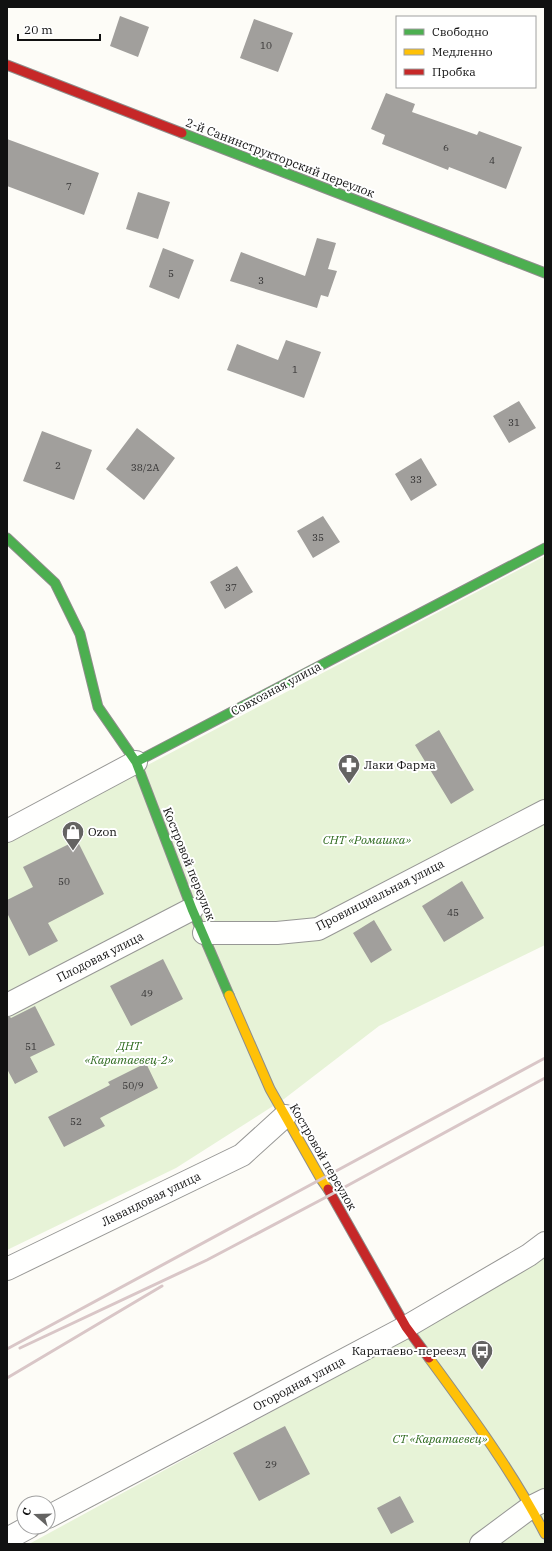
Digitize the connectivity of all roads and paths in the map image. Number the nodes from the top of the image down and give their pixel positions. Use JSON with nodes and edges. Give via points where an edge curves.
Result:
{"nodes":[{"id":1,"x":7,"y":65,"type":"edge"},
{"id":2,"x":545,"y":273,"type":"edge"},
{"id":3,"x":7,"y":538,"type":"edge"},
{"id":4,"x":545,"y":548,"type":"edge"},
{"id":5,"x":136,"y":762,"type":"junction"},
{"id":6,"x":545,"y":811,"type":"edge"},
{"id":7,"x":7,"y":830,"type":"edge"},
{"id":8,"x":192,"y":909,"type":"junction"},
{"id":9,"x":204,"y":933,"type":"junction"},
{"id":10,"x":7,"y":1005,"type":"edge"},
{"id":11,"x":285,"y":1116,"type":"junction"},
{"id":12,"x":545,"y":1243,"type":"edge"},
{"id":13,"x":7,"y":1269,"type":"edge"},
{"id":14,"x":406,"y":1328,"type":"junction"},
{"id":15,"x":538,"y":1503,"type":"edge"},
{"id":16,"x":56,"y":1513,"type":"edge"},
{"id":17,"x":16,"y":1534,"type":"edge"},
{"id":18,"x":545,"y":1534,"type":"edge"},
{"id":19,"x":7,"y":1539,"type":"edge"},
{"id":20,"x":481,"y":1544,"type":"edge"}],
"edges":[{"from":1,"to":2,"type":"street","name":"2-й Санинструкторский переулок"},
{"from":3,"to":5,"type":"street","name":"Костровой переулок","via":[[55,583],[80,634],[98,706]]},
{"from":4,"to":5,"type":"street","name":"Совхозная улица"},
{"from":5,"to":7,"type":"street","name":"Совхозная улица"},
{"from":5,"to":8,"type":"street","name":"Костровой переулок"},
{"from":6,"to":9,"type":"street","name":"Провинциальная улица","via":[[318,929],[277,933]]},
{"from":8,"to":9,"type":"street","name":"Костровой переулок"},
{"from":8,"to":10,"type":"street","name":"Плодовая улица"},
{"from":9,"to":11,"type":"street","name":"Костровой переулок","via":[[270,1089]]},
{"from":11,"to":13,"type":"street","name":"Лавандовая улица","via":[[242,1155]]},
{"from":11,"to":14,"type":"street","name":"Костровой переулок","via":[[332,1194]]},
{"from":12,"to":14,"type":"street","name":"Огородная улица"},
{"from":14,"to":15,"type":"street","name":"Костровой переулок"},
{"from":14,"to":16,"type":"street","name":"Огородная улица"},
{"from":15,"to":18,"type":"street","name":"Костровой переулок"},
{"from":15,"to":20,"type":"street"},
{"from":17,"to":19,"type":"street"}]}
